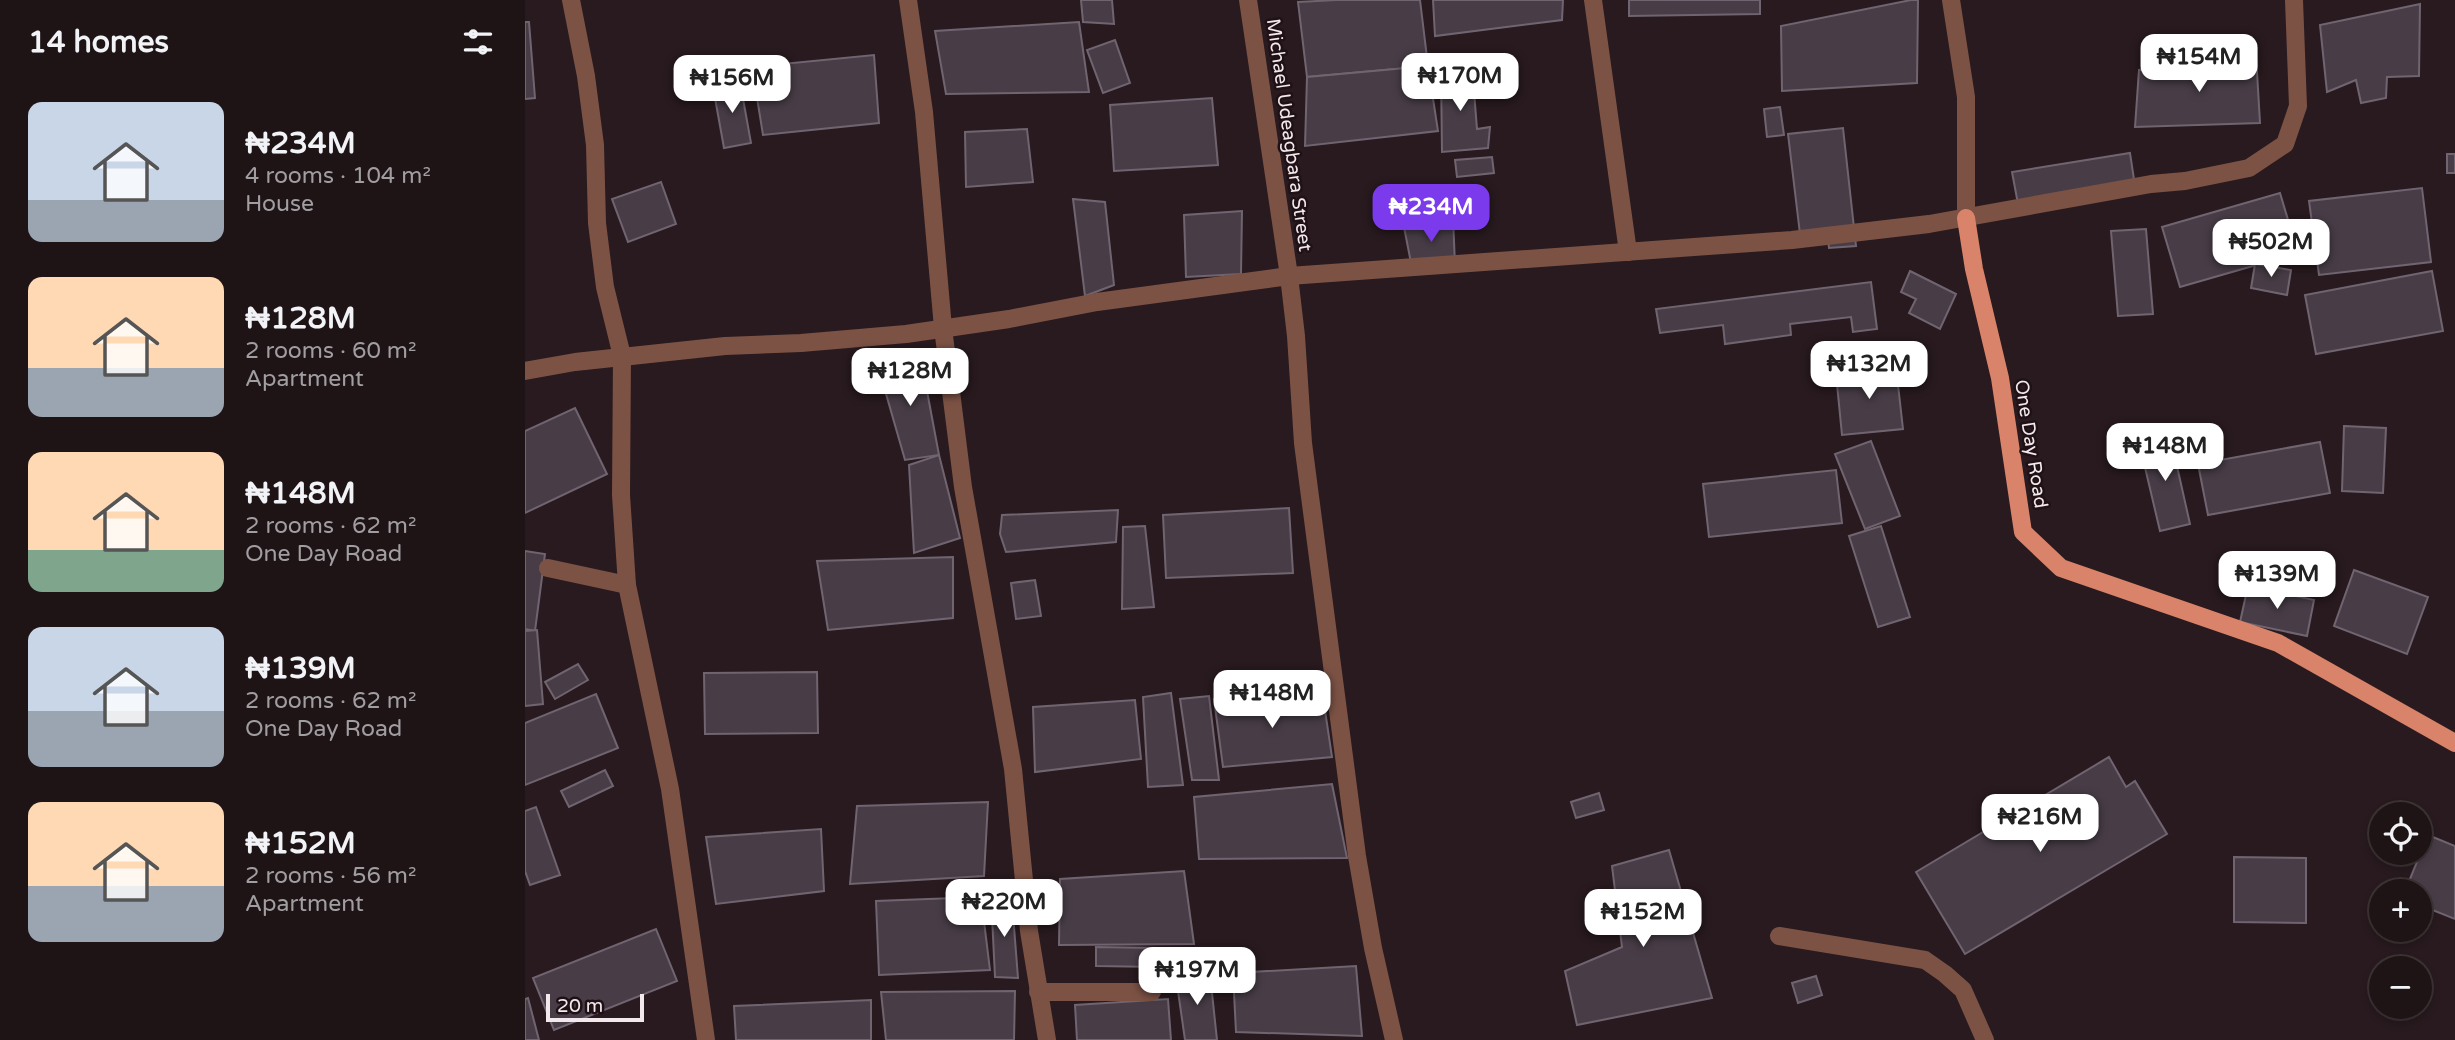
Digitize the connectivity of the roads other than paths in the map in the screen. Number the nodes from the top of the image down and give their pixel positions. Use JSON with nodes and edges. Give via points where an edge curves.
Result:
{"nodes":[{"id":1,"x":571,"y":0,"type":"edge"},
{"id":2,"x":908,"y":0,"type":"edge"},
{"id":3,"x":1248,"y":0,"type":"edge"},
{"id":4,"x":1594,"y":0,"type":"edge"},
{"id":5,"x":1951,"y":0,"type":"edge"},
{"id":6,"x":2294,"y":0,"type":"edge"},
{"id":7,"x":1966,"y":218,"type":"junction"},
{"id":8,"x":1628,"y":252,"type":"junction"},
{"id":9,"x":1289,"y":276,"type":"junction"},
{"id":10,"x":943,"y":328,"type":"junction"},
{"id":11,"x":622,"y":356,"type":"junction"},
{"id":12,"x":525,"y":371,"type":"edge"},
{"id":13,"x":548,"y":568,"type":"dead end"},
{"id":14,"x":628,"y":585,"type":"junction"},
{"id":15,"x":2455,"y":743,"type":"edge"},
{"id":16,"x":1779,"y":936,"type":"dead end"},
{"id":17,"x":1038,"y":992,"type":"junction"},
{"id":18,"x":1152,"y":992,"type":"dead end"},
{"id":19,"x":706,"y":1040,"type":"edge"},
{"id":20,"x":1047,"y":1040,"type":"edge"},
{"id":21,"x":1394,"y":1040,"type":"edge"},
{"id":22,"x":1985,"y":1040,"type":"edge"}],
"edges":[{"from":1,"to":11,"type":"street","via":[[595,145],[605,287]]},
{"from":2,"to":10,"type":"street","via":[[924,112]]},
{"from":3,"to":9,"type":"street","name":"Michael Udeagbara Street"},
{"from":4,"to":8,"type":"street"},
{"from":5,"to":7,"type":"street","via":[[1966,97]]},
{"from":6,"to":7,"type":"street","via":[[2298,106],[2285,144],[2249,168]]},
{"from":7,"to":8,"type":"street","via":[[1792,240]]},
{"from":7,"to":15,"type":"main road","name":"One Day Road","via":[[2000,378],[2023,532],[2061,568],[2278,643]]},
{"from":8,"to":9,"type":"street"},
{"from":9,"to":10,"type":"street"},
{"from":9,"to":21,"type":"street","name":"Michael Udeagbara Street","via":[[1303,443],[1357,856]]},
{"from":10,"to":11,"type":"street"},
{"from":10,"to":17,"type":"street","via":[[963,487],[1013,769]]},
{"from":11,"to":12,"type":"street"},
{"from":11,"to":14,"type":"street","via":[[621,495]]},
{"from":13,"to":14,"type":"street"},
{"from":14,"to":19,"type":"street","via":[[670,789]]},
{"from":16,"to":22,"type":"street","via":[[1925,960],[1963,990]]},
{"from":17,"to":18,"type":"street"},
{"from":17,"to":20,"type":"street"}]}
